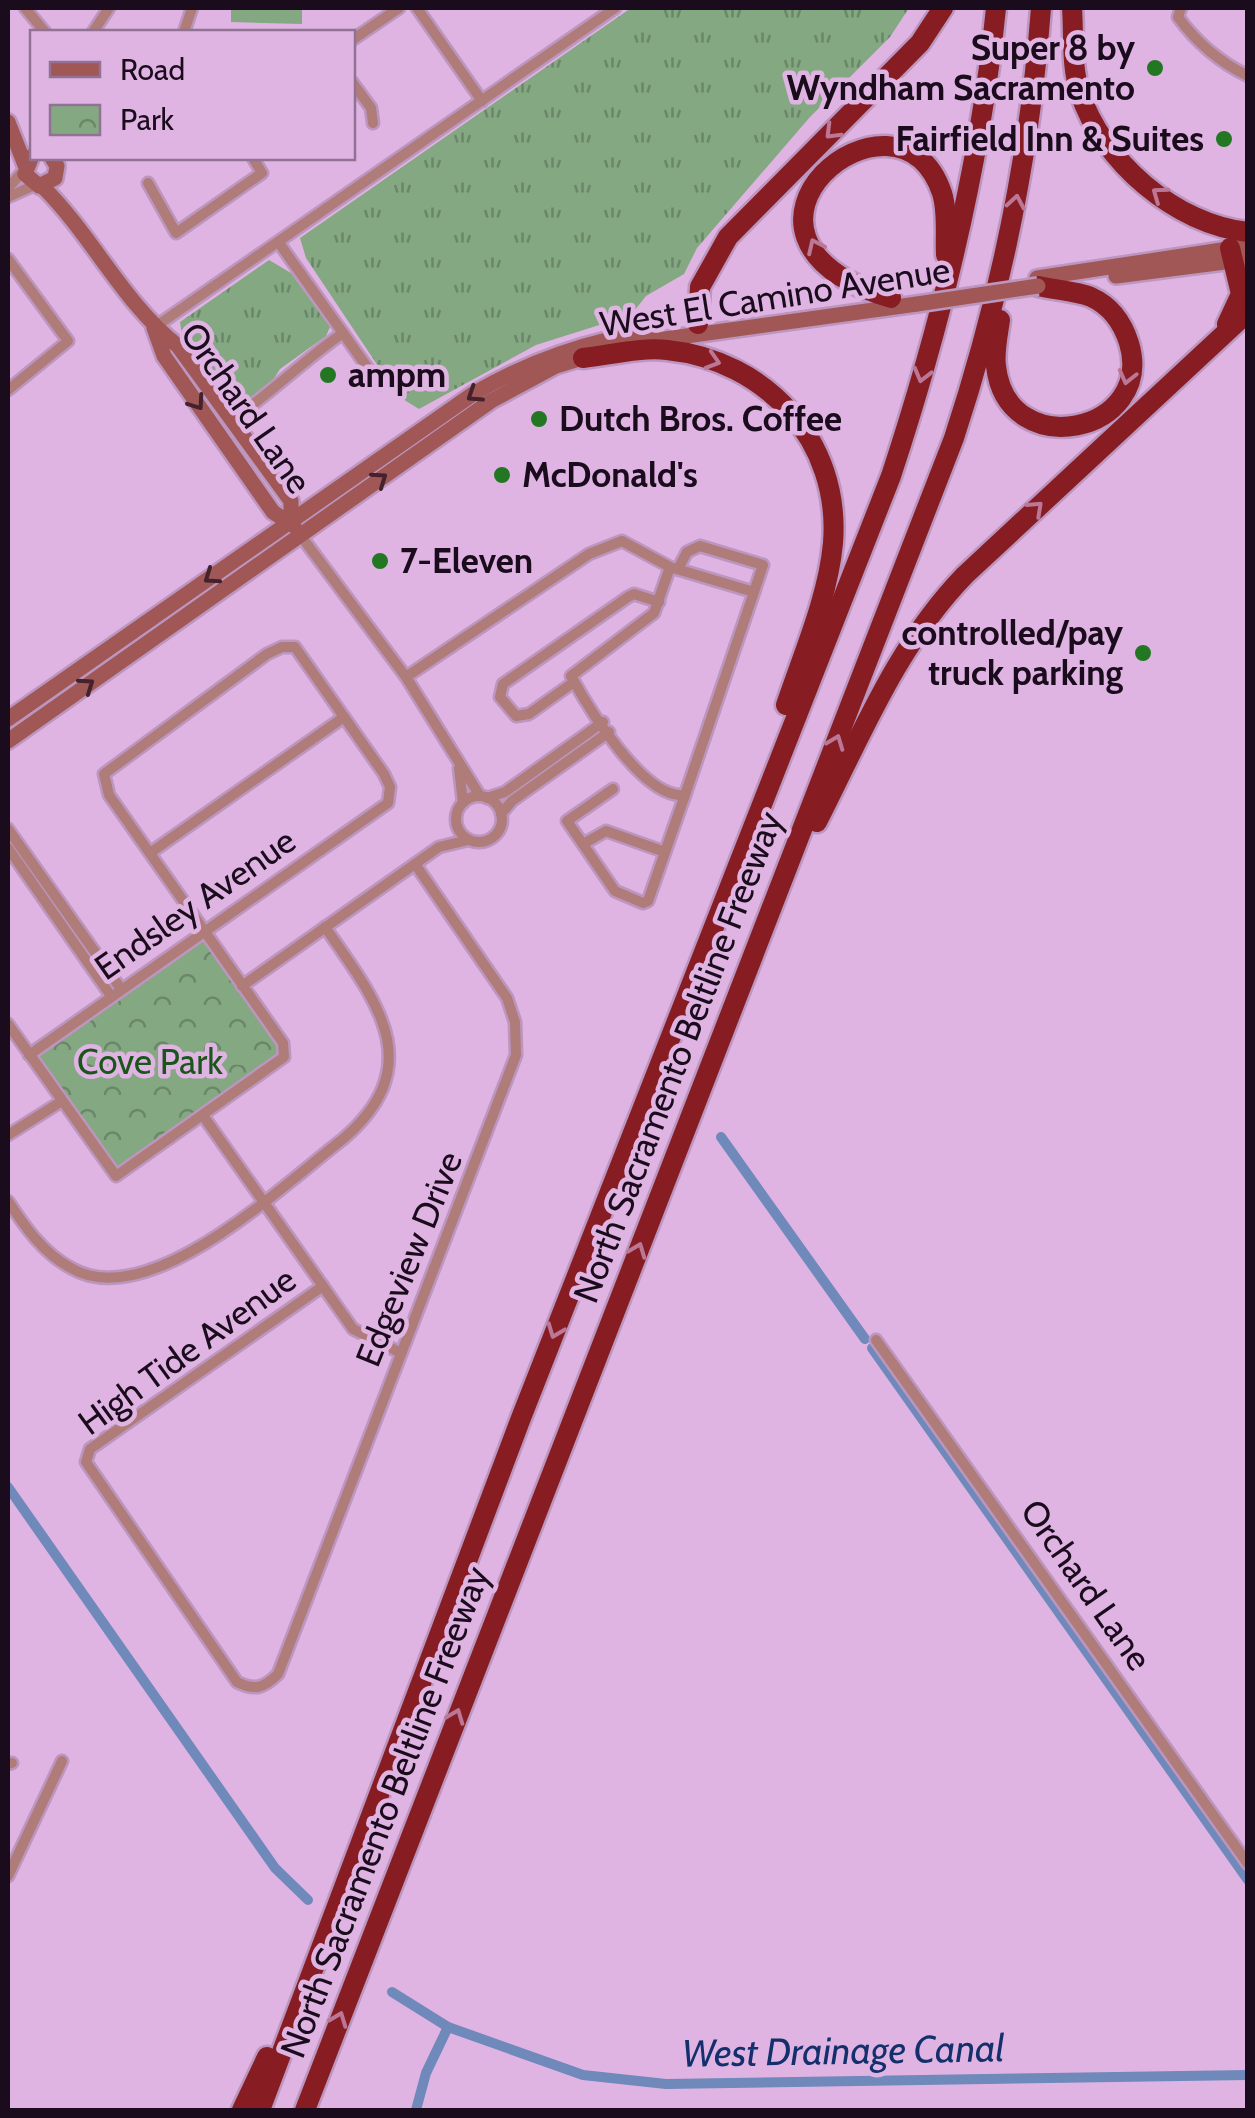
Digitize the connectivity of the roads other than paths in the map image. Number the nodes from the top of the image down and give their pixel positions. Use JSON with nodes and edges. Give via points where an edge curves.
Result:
{"nodes":[{"id":1,"x":25,"y":8,"type":"edge"},
{"id":2,"x":109,"y":8,"type":"edge"},
{"id":3,"x":399,"y":8,"type":"edge"},
{"id":4,"x":417,"y":8,"type":"edge"},
{"id":5,"x":615,"y":8,"type":"edge"},
{"id":6,"x":942,"y":8,"type":"edge"},
{"id":7,"x":996,"y":8,"type":"edge"},
{"id":8,"x":1041,"y":8,"type":"edge"},
{"id":9,"x":1072,"y":8,"type":"edge"},
{"id":10,"x":1181,"y":8,"type":"edge"},
{"id":11,"x":42,"y":30,"type":"edge"},
{"id":12,"x":93,"y":30,"type":"edge"},
{"id":13,"x":355,"y":38,"type":"edge"},
{"id":14,"x":1248,"y":76,"type":"edge"},
{"id":15,"x":355,"y":86,"type":"edge"},
{"id":16,"x":482,"y":101,"type":"junction"},
{"id":17,"x":8,"y":123,"type":"edge"},
{"id":18,"x":373,"y":123,"type":"dead end"},
{"id":19,"x":30,"y":144,"type":"edge"},
{"id":20,"x":254,"y":160,"type":"edge"},
{"id":21,"x":28,"y":163,"type":"edge"},
{"id":22,"x":55,"y":168,"type":"edge"},
{"id":23,"x":148,"y":183,"type":"dead end"},
{"id":24,"x":39,"y":186,"type":"junction"},
{"id":25,"x":8,"y":188,"type":"edge"},
{"id":26,"x":8,"y":197,"type":"edge"},
{"id":27,"x":78,"y":222,"type":"junction"},
{"id":28,"x":1248,"y":232,"type":"edge"},
{"id":29,"x":279,"y":242,"type":"junction"},
{"id":30,"x":1240,"y":253,"type":"edge"},
{"id":31,"x":1007,"y":254,"type":"junction"},
{"id":32,"x":8,"y":258,"type":"edge"},
{"id":33,"x":946,"y":280,"type":"junction"},
{"id":34,"x":1038,"y":282,"type":"junction"},
{"id":35,"x":891,"y":298,"type":"junction"},
{"id":36,"x":916,"y":300,"type":"junction"},
{"id":37,"x":1248,"y":312,"type":"edge"},
{"id":38,"x":154,"y":328,"type":"junction"},
{"id":39,"x":699,"y":329,"type":"junction"},
{"id":40,"x":343,"y":333,"type":"junction"},
{"id":41,"x":583,"y":358,"type":"junction"},
{"id":42,"x":1181,"y":372,"type":"junction"},
{"id":43,"x":379,"y":384,"type":"dead end"},
{"id":44,"x":8,"y":390,"type":"edge"},
{"id":45,"x":232,"y":420,"type":"junction"},
{"id":46,"x":291,"y":522,"type":"junction"},
{"id":47,"x":300,"y":536,"type":"junction"},
{"id":48,"x":674,"y":568,"type":"junction"},
{"id":49,"x":754,"y":592,"type":"junction"},
{"id":50,"x":659,"y":602,"type":"junction"},
{"id":51,"x":406,"y":678,"type":"junction"},
{"id":52,"x":574,"y":682,"type":"junction"},
{"id":53,"x":344,"y":717,"type":"junction"},
{"id":54,"x":8,"y":719,"type":"edge"},
{"id":55,"x":606,"y":727,"type":"junction"},
{"id":56,"x":8,"y":741,"type":"edge"},
{"id":57,"x":458,"y":762,"type":"junction"},
{"id":58,"x":613,"y":789,"type":"dead end"},
{"id":59,"x":685,"y":795,"type":"junction"},
{"id":60,"x":483,"y":797,"type":"junction"},
{"id":61,"x":463,"y":802,"type":"junction"},
{"id":62,"x":501,"y":814,"type":"junction"},
{"id":63,"x":456,"y":822,"type":"junction"},
{"id":64,"x":8,"y":829,"type":"edge"},
{"id":65,"x":468,"y":840,"type":"junction"},
{"id":66,"x":583,"y":844,"type":"junction"},
{"id":67,"x":439,"y":847,"type":"junction"},
{"id":68,"x":8,"y":848,"type":"edge"},
{"id":69,"x":665,"y":852,"type":"junction"},
{"id":70,"x":150,"y":854,"type":"junction"},
{"id":71,"x":415,"y":864,"type":"junction"},
{"id":72,"x":732,"y":876,"type":"junction"},
{"id":73,"x":325,"y":927,"type":"junction"},
{"id":74,"x":762,"y":931,"type":"junction"},
{"id":75,"x":204,"y":932,"type":"junction"},
{"id":76,"x":242,"y":986,"type":"junction"},
{"id":77,"x":116,"y":992,"type":"junction"},
{"id":78,"x":8,"y":1024,"type":"edge"},
{"id":79,"x":30,"y":1055,"type":"junction"},
{"id":80,"x":62,"y":1101,"type":"junction"},
{"id":81,"x":204,"y":1117,"type":"junction"},
{"id":82,"x":8,"y":1136,"type":"edge"},
{"id":83,"x":262,"y":1200,"type":"junction"},
{"id":84,"x":8,"y":1202,"type":"edge"},
{"id":85,"x":323,"y":1286,"type":"junction"},
{"id":86,"x":876,"y":1340,"type":"dead end"},
{"id":87,"x":401,"y":1353,"type":"junction"},
{"id":88,"x":266,"y":1686,"type":"joint"},
{"id":89,"x":62,"y":1761,"type":"dead end"},
{"id":90,"x":1248,"y":1864,"type":"edge"},
{"id":91,"x":8,"y":1876,"type":"edge"},
{"id":92,"x":327,"y":1934,"type":"junction"},
{"id":93,"x":242,"y":2110,"type":"edge"},
{"id":94,"x":260,"y":2110,"type":"edge"},
{"id":95,"x":304,"y":2110,"type":"edge"}],
"edges":[{"from":1,"to":11,"type":"street"},
{"from":2,"to":12,"type":"street"},
{"from":3,"to":13,"type":"street"},
{"from":4,"to":16,"type":"street"},
{"from":5,"to":16,"type":"street"},
{"from":6,"to":39,"type":"highway","one_way":true,"via":[[920,43],[728,237],[700,288]]},
{"from":7,"to":33,"type":"highway","name":"North Sacramento Beltline Freeway","via":[[971,181]]},
{"from":31,"to":8,"type":"highway","name":"North Sacramento Beltline Freeway","one_way":true},
{"from":28,"to":9,"type":"highway","one_way":true,"via":[[1175,206],[1112,150],[1080,95]]},
{"from":10,"to":14,"type":"street","via":[[1178,17],[1210,54]]},
{"from":15,"to":18,"type":"street"},
{"from":16,"to":29,"type":"street"},
{"from":17,"to":19,"type":"main road"},
{"from":17,"to":21,"type":"main road"},
{"from":20,"to":23,"type":"street","via":[[262,173],[176,233]]},
{"from":21,"to":24,"type":"main road","name":"Orchard Lane"},
{"from":21,"to":25,"type":"street"},
{"from":22,"to":24,"type":"main road"},
{"from":22,"to":27,"type":"main road","name":"Orchard Lane"},
{"from":24,"to":26,"type":"street"},
{"from":24,"to":27,"type":"main road","name":"Orchard Lane"},
{"from":27,"to":38,"type":"main road","name":"Orchard Lane"},
{"from":29,"to":38,"type":"street"},
{"from":29,"to":40,"type":"street"},
{"from":30,"to":34,"type":"main road","name":"West El Camino Avenue"},
{"from":30,"to":42,"type":"highway","via":[[1241,294],[1232,315]]},
{"from":34,"to":31,"type":"highway","one_way":true,"via":[[1110,310],[1132,352],[1130,377],[1112,408],[1082,426],[1034,422],[1001,388],[995,364]]},
{"from":74,"to":31,"type":"highway","name":"North Sacramento Beltline Freeway","one_way":true,"via":[[954,438]]},
{"from":32,"to":44,"type":"street","via":[[68,341]]},
{"from":35,"to":33,"type":"highway","one_way":true,"via":[[836,276],[809,236],[805,211],[812,185],[850,152],[898,150],[931,172],[944,200]]},
{"from":33,"to":72,"type":"highway","name":"North Sacramento Beltline Freeway","one_way":true,"via":[[891,476]]},
{"from":34,"to":36,"type":"main road","name":"West El Camino Avenue"},
{"from":35,"to":36,"type":"main road","name":"West El Camino Avenue"},
{"from":35,"to":39,"type":"main road","name":"West El Camino Avenue"},
{"from":36,"to":39,"type":"main road","name":"West El Camino Avenue"},
{"from":37,"to":42,"type":"highway"},
{"from":38,"to":45,"type":"main road","name":"Orchard Lane","via":[[178,346]]},
{"from":38,"to":46,"type":"main road","name":"Orchard Lane","one_way":true,"via":[[164,356],[273,512]]},
{"from":39,"to":41,"type":"main road","name":"West El Camino Avenue"},
{"from":39,"to":46,"type":"main road","name":"West El Camino Avenue","one_way":true,"via":[[606,338],[505,375]]},
{"from":40,"to":43,"type":"street"},
{"from":40,"to":45,"type":"street"},
{"from":47,"to":41,"type":"main road","name":"West El Camino Avenue","one_way":true,"via":[[492,401]]},
{"from":41,"to":72,"type":"highway","one_way":true,"via":[[663,349],[748,374],[803,427],[828,482],[834,520],[830,564]]},
{"from":74,"to":42,"type":"highway","one_way":true,"via":[[896,666],[932,612]]},
{"from":45,"to":46,"type":"main road","name":"Orchard Lane","via":[[291,501]]},
{"from":46,"to":47,"type":"main road","name":"Orchard Lane"},
{"from":46,"to":54,"type":"main road","name":"West El Camino Avenue","one_way":true},
{"from":47,"to":51,"type":"street","name":"Orchard Lane"},
{"from":56,"to":47,"type":"main road","name":"West El Camino Avenue","one_way":true},
{"from":48,"to":49,"type":"street"},
{"from":48,"to":49,"type":"street","via":[[700,546],[763,565]]},
{"from":48,"to":50,"type":"street"},
{"from":48,"to":51,"type":"street","via":[[622,541],[589,554]]},
{"from":49,"to":59,"type":"street"},
{"from":50,"to":52,"type":"street","via":[[572,672]]},
{"from":50,"to":52,"type":"street","via":[[628,597],[503,684],[500,697],[516,716],[528,714]]},
{"from":51,"to":57,"type":"street","name":"Orchard Lane"},
{"from":52,"to":55,"type":"street"},
{"from":53,"to":70,"type":"street"},
{"from":53,"to":70,"type":"street","via":[[296,647],[282,646],[104,774],[109,794]]},
{"from":53,"to":75,"type":"street","name":"Endsley Avenue","via":[[384,774],[391,797]]},
{"from":55,"to":59,"type":"street","via":[[645,782]]},
{"from":55,"to":60,"type":"street","via":[[505,792]]},
{"from":55,"to":62,"type":"street"},
{"from":57,"to":60,"type":"street","name":"Orchard Lane"},
{"from":57,"to":61,"type":"street","name":"Orchard Lane"},
{"from":58,"to":66,"type":"street","via":[[567,821]]},
{"from":59,"to":69,"type":"street"},
{"from":60,"to":61,"type":"street"},
{"from":60,"to":62,"type":"street"},
{"from":61,"to":63,"type":"street"},
{"from":62,"to":65,"type":"street","via":[[490,840]]},
{"from":63,"to":65,"type":"street"},
{"from":63,"to":67,"type":"street"},
{"from":64,"to":77,"type":"street"},
{"from":65,"to":67,"type":"street"},
{"from":66,"to":69,"type":"street","via":[[606,830]]},
{"from":66,"to":69,"type":"street","via":[[616,891],[643,903]]},
{"from":67,"to":71,"type":"street"},
{"from":68,"to":77,"type":"street"},
{"from":70,"to":75,"type":"street"},
{"from":71,"to":73,"type":"street"},
{"from":71,"to":87,"type":"street","name":"Edgeview Drive","via":[[506,998],[517,1038],[504,1095]]},
{"from":72,"to":92,"type":"highway","name":"North Sacramento Beltline Freeway","one_way":true},
{"from":73,"to":76,"type":"street"},
{"from":73,"to":83,"type":"street","via":[[376,1001],[390,1046],[386,1084],[367,1118]]},
{"from":95,"to":74,"type":"highway","name":"North Sacramento Beltline Freeway","one_way":true},
{"from":75,"to":76,"type":"street"},
{"from":75,"to":77,"type":"street","name":"Endsley Avenue"},
{"from":76,"to":81,"type":"street","via":[[283,1043],[284,1057]]},
{"from":77,"to":79,"type":"street","name":"Endsley Avenue"},
{"from":78,"to":79,"type":"street"},
{"from":79,"to":80,"type":"street"},
{"from":80,"to":81,"type":"street","via":[[116,1176]]},
{"from":80,"to":82,"type":"street"},
{"from":81,"to":83,"type":"street"},
{"from":83,"to":84,"type":"street","via":[[178,1260],[138,1277],[107,1280],[73,1270],[45,1250]]},
{"from":83,"to":85,"type":"street"},
{"from":85,"to":87,"type":"street","via":[[353,1329]]},
{"from":85,"to":88,"type":"street","name":"High Tide Avenue","via":[[90,1450],[86,1462],[237,1682]]},
{"from":86,"to":90,"type":"street","name":"Orchard Lane"},
{"from":87,"to":88,"type":"street","name":"Edgeview Drive","via":[[278,1674]]},
{"from":89,"to":91,"type":"street"},
{"from":92,"to":93,"type":"highway"},
{"from":92,"to":94,"type":"highway","name":"North Sacramento Beltline Freeway"}]}
